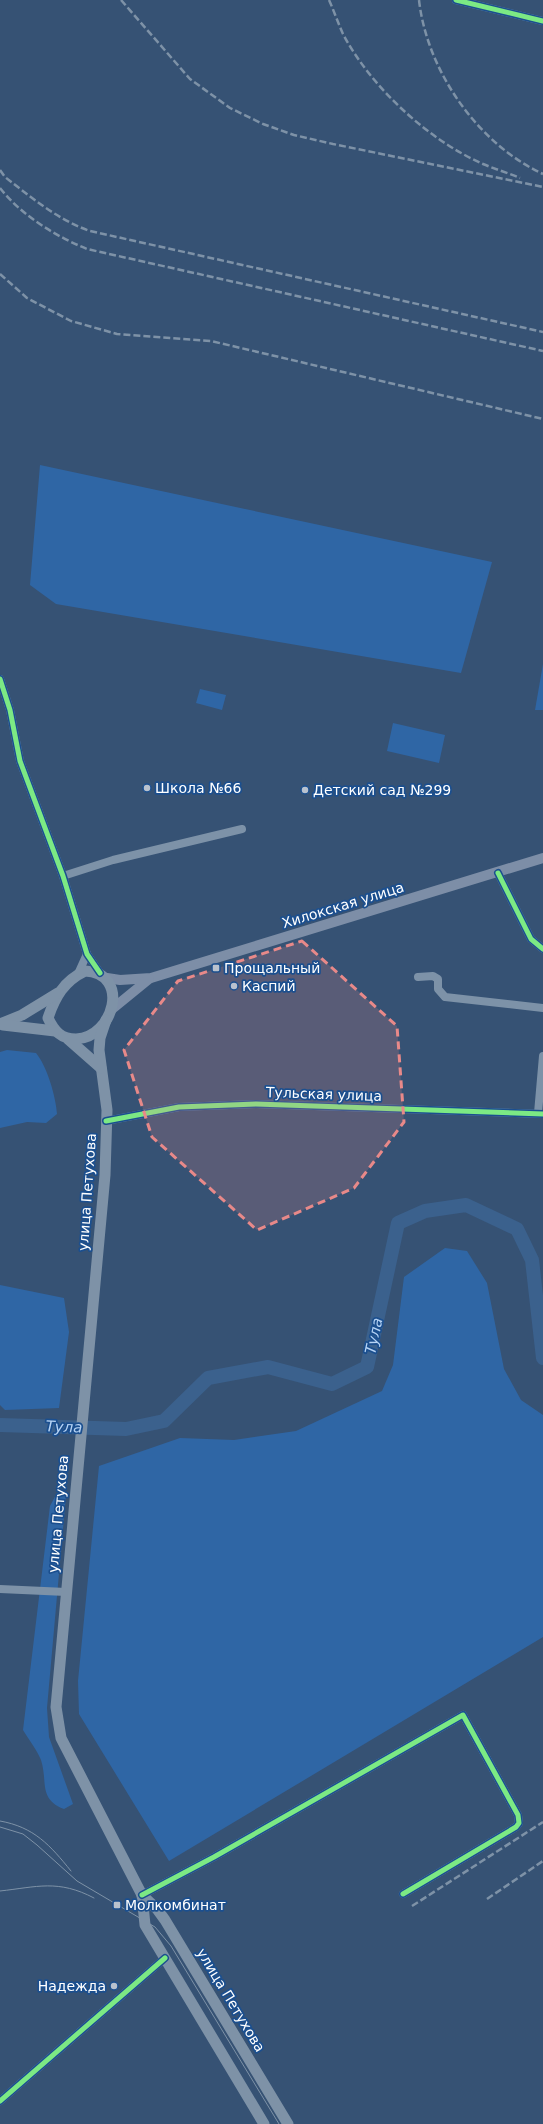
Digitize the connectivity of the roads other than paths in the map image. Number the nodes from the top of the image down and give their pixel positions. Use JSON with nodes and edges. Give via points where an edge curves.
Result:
{"nodes":[{"id":1,"x":456,"y":0,"type":"edge"},
{"id":2,"x":543,"y":21,"type":"edge"},
{"id":3,"x":0,"y":679,"type":"edge"},
{"id":4,"x":242,"y":829,"type":"dead end"},
{"id":5,"x":543,"y":858,"type":"edge"},
{"id":6,"x":498,"y":873,"type":"junction"},
{"id":7,"x":63,"y":876,"type":"junction"},
{"id":8,"x":543,"y":949,"type":"edge"},
{"id":9,"x":86,"y":954,"type":"junction"},
{"id":10,"x":78,"y":974,"type":"junction"},
{"id":11,"x":103,"y":976,"type":"junction"},
{"id":12,"x":418,"y":977,"type":"dead end"},
{"id":13,"x":151,"y":978,"type":"junction"},
{"id":14,"x":59,"y":992,"type":"junction"},
{"id":15,"x":543,"y":1008,"type":"edge"},
{"id":16,"x":111,"y":1010,"type":"junction"},
{"id":17,"x":106,"y":1020,"type":"junction"},
{"id":18,"x":0,"y":1024,"type":"edge"},
{"id":19,"x":55,"y":1032,"type":"junction"},
{"id":20,"x":68,"y":1039,"type":"junction"},
{"id":21,"x":543,"y":1056,"type":"edge"},
{"id":22,"x":101,"y":1068,"type":"junction"},
{"id":23,"x":540,"y":1113,"type":"edge"},
{"id":24,"x":106,"y":1121,"type":"junction"},
{"id":25,"x":0,"y":1589,"type":"edge"},
{"id":26,"x":66,"y":1592,"type":"junction"},
{"id":27,"x":403,"y":1894,"type":"dead end"},
{"id":28,"x":142,"y":1895,"type":"junction"},
{"id":29,"x":165,"y":1958,"type":"junction"},
{"id":30,"x":0,"y":2101,"type":"edge"},
{"id":31,"x":264,"y":2124,"type":"edge"},
{"id":32,"x":288,"y":2124,"type":"edge"}],
"edges":[{"from":1,"to":2,"type":"street"},
{"from":3,"to":7,"type":"street","via":[[10,710],[20,761]]},
{"from":4,"to":7,"type":"street","via":[[113,860]]},
{"from":5,"to":6,"type":"main road","name":"Хилокская улица"},
{"from":6,"to":8,"type":"street","via":[[531,939]]},
{"from":6,"to":13,"type":"main road","name":"Хилокская улица"},
{"from":7,"to":9,"type":"street"},
{"from":9,"to":10,"type":"street"},
{"from":9,"to":11,"type":"street"},
{"from":10,"to":11,"type":"highway","via":[[85,971]]},
{"from":10,"to":14,"type":"highway"},
{"from":11,"to":13,"type":"main road","via":[[120,980]]},
{"from":11,"to":16,"type":"highway","via":[[113,999]]},
{"from":12,"to":15,"type":"street","via":[[433,976],[438,979],[438,989],[445,997]]},
{"from":13,"to":16,"type":"main road"},
{"from":14,"to":18,"type":"highway","via":[[22,1015]]},
{"from":14,"to":19,"type":"highway","via":[[48,1018]]},
{"from":16,"to":17,"type":"highway"},
{"from":17,"to":20,"type":"highway","via":[[89,1037]]},
{"from":17,"to":22,"type":"highway","name":"улица Петухова","via":[[100,1038]]},
{"from":18,"to":19,"type":"highway"},
{"from":19,"to":20,"type":"highway"},
{"from":20,"to":22,"type":"highway"},
{"from":21,"to":23,"type":"street"},
{"from":22,"to":24,"type":"highway","name":"улица Петухова"},
{"from":23,"to":24,"type":"street","name":"Тульская улица","via":[[256,1104],[179,1107]]},
{"from":24,"to":26,"type":"highway","name":"улица Петухова","via":[[105,1175]]},
{"from":25,"to":26,"type":"street"},
{"from":26,"to":28,"type":"highway","name":"улица Петухова","via":[[56,1706],[61,1738]]},
{"from":27,"to":28,"type":"street","via":[[519,1823],[518,1815],[463,1715]]},
{"from":28,"to":29,"type":"highway","name":"улица Петухова","via":[[145,1925]]},
{"from":28,"to":32,"type":"highway","name":"улица Петухова","via":[[165,1920]]},
{"from":29,"to":30,"type":"street"},
{"from":29,"to":31,"type":"highway","name":"улица Петухова"}]}
